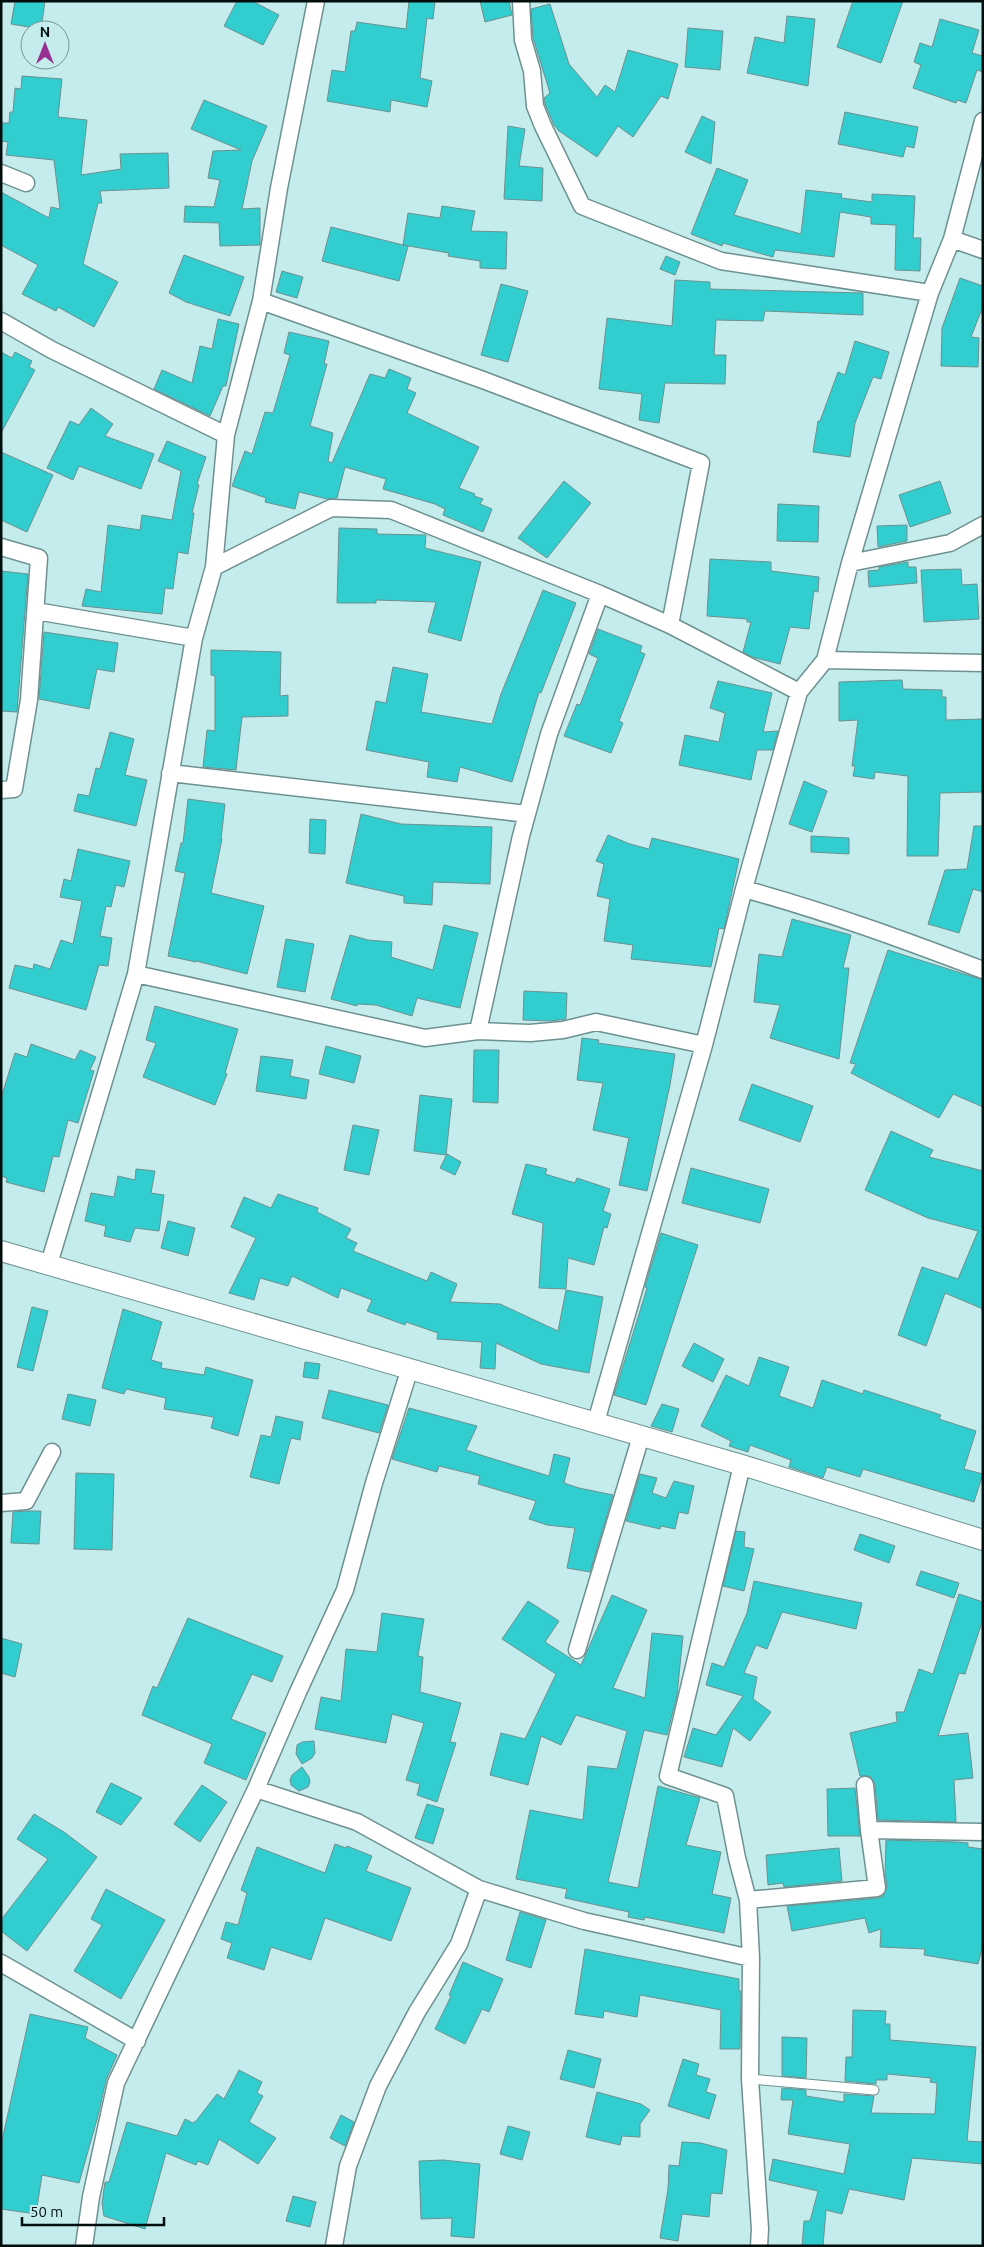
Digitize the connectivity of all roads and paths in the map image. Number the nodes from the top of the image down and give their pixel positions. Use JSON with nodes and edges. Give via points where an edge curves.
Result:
{"nodes":[{"id":1,"x":316,"y":1,"type":"edge"},
{"id":2,"x":521,"y":1,"type":"edge"},
{"id":3,"x":983,"y":121,"type":"edge"},
{"id":4,"x":1,"y":173,"type":"edge"},
{"id":5,"x":26,"y":184,"type":"dead end"},
{"id":6,"x":952,"y":239,"type":"junction"},
{"id":7,"x":983,"y":250,"type":"edge"},
{"id":8,"x":930,"y":293,"type":"junction"},
{"id":9,"x":261,"y":301,"type":"junction"},
{"id":10,"x":1,"y":321,"type":"edge"},
{"id":11,"x":226,"y":436,"type":"junction"},
{"id":12,"x":983,"y":525,"type":"edge"},
{"id":13,"x":1,"y":547,"type":"edge"},
{"id":14,"x":850,"y":563,"type":"junction"},
{"id":15,"x":214,"y":568,"type":"junction"},
{"id":16,"x":600,"y":594,"type":"junction"},
{"id":17,"x":36,"y":612,"type":"junction"},
{"id":18,"x":670,"y":625,"type":"junction"},
{"id":19,"x":194,"y":638,"type":"junction"},
{"id":20,"x":825,"y":660,"type":"junction"},
{"id":21,"x":983,"y":663,"type":"edge"},
{"id":22,"x":799,"y":692,"type":"junction"},
{"id":23,"x":170,"y":773,"type":"junction"},
{"id":24,"x":1,"y":790,"type":"edge"},
{"id":25,"x":527,"y":814,"type":"junction"},
{"id":26,"x":744,"y":889,"type":"junction"},
{"id":27,"x":983,"y":970,"type":"edge"},
{"id":28,"x":136,"y":974,"type":"junction"},
{"id":29,"x":478,"y":1030,"type":"junction"},
{"id":30,"x":704,"y":1045,"type":"junction"},
{"id":31,"x":1,"y":1252,"type":"edge"},
{"id":32,"x":49,"y":1264,"type":"junction"},
{"id":33,"x":410,"y":1368,"type":"junction"},
{"id":34,"x":596,"y":1422,"type":"junction"},
{"id":35,"x":641,"y":1436,"type":"junction"},
{"id":36,"x":52,"y":1452,"type":"dead end"},
{"id":37,"x":742,"y":1465,"type":"junction"},
{"id":38,"x":1,"y":1503,"type":"edge"},
{"id":39,"x":983,"y":1540,"type":"edge"},
{"id":40,"x":577,"y":1650,"type":"dead end"},
{"id":41,"x":865,"y":1785,"type":"dead end"},
{"id":42,"x":256,"y":1789,"type":"junction"},
{"id":43,"x":868,"y":1830,"type":"junction"},
{"id":44,"x":983,"y":1832,"type":"edge"},
{"id":45,"x":479,"y":1889,"type":"junction"},
{"id":46,"x":748,"y":1900,"type":"junction"},
{"id":47,"x":751,"y":1958,"type":"junction"},
{"id":48,"x":1,"y":1963,"type":"edge"},
{"id":49,"x":138,"y":2041,"type":"junction"},
{"id":50,"x":750,"y":2079,"type":"junction"},
{"id":51,"x":874,"y":2090,"type":"dead end"},
{"id":52,"x":84,"y":2246,"type":"edge"},
{"id":53,"x":334,"y":2246,"type":"edge"},
{"id":54,"x":759,"y":2246,"type":"edge"}],
"edges":[{"from":1,"to":9,"type":"street","via":[[279,188]]},
{"from":2,"to":8,"type":"street","via":[[523,40],[532,71],[535,106],[582,206],[721,261]]},
{"from":3,"to":6,"type":"street"},
{"from":4,"to":5,"type":"street"},
{"from":6,"to":7,"type":"street"},
{"from":6,"to":8,"type":"street"},
{"from":8,"to":14,"type":"street"},
{"from":9,"to":11,"type":"street"},
{"from":9,"to":18,"type":"street","via":[[483,380],[701,463]]},
{"from":10,"to":11,"type":"street","via":[[52,350]]},
{"from":11,"to":15,"type":"street"},
{"from":12,"to":14,"type":"street","via":[[950,543]]},
{"from":13,"to":17,"type":"street","via":[[39,558]]},
{"from":14,"to":20,"type":"street"},
{"from":15,"to":16,"type":"street","via":[[331,508],[391,510]]},
{"from":15,"to":19,"type":"street"},
{"from":16,"to":18,"type":"street"},
{"from":16,"to":25,"type":"street","via":[[549,734]]},
{"from":17,"to":19,"type":"street"},
{"from":17,"to":24,"type":"street","via":[[29,700],[14,789]]},
{"from":18,"to":22,"type":"street"},
{"from":19,"to":23,"type":"street"},
{"from":20,"to":21,"type":"street"},
{"from":20,"to":22,"type":"street"},
{"from":22,"to":26,"type":"street"},
{"from":23,"to":25,"type":"street"},
{"from":23,"to":28,"type":"street"},
{"from":25,"to":29,"type":"street"},
{"from":26,"to":27,"type":"street","via":[[789,901]]},
{"from":26,"to":30,"type":"street"},
{"from":28,"to":29,"type":"street","via":[[425,1038]]},
{"from":28,"to":32,"type":"street"},
{"from":29,"to":30,"type":"street","via":[[530,1033],[564,1030],[596,1022]]},
{"from":30,"to":34,"type":"street"},
{"from":31,"to":32,"type":"street"},
{"from":32,"to":33,"type":"street"},
{"from":33,"to":34,"type":"street"},
{"from":33,"to":42,"type":"street","via":[[345,1590]]},
{"from":34,"to":35,"type":"street"},
{"from":35,"to":37,"type":"street"},
{"from":35,"to":40,"type":"street"},
{"from":36,"to":38,"type":"street","via":[[26,1501]]},
{"from":37,"to":39,"type":"street"},
{"from":37,"to":46,"type":"street","via":[[668,1776],[725,1796]]},
{"from":41,"to":43,"type":"street"},
{"from":42,"to":45,"type":"street","via":[[357,1822]]},
{"from":42,"to":49,"type":"street"},
{"from":43,"to":44,"type":"street"},
{"from":43,"to":46,"type":"street","via":[[877,1888]]},
{"from":45,"to":47,"type":"street","via":[[584,1921]]},
{"from":45,"to":53,"type":"street","via":[[459,1944],[416,2012],[378,2086],[348,2166]]},
{"from":46,"to":47,"type":"street"},
{"from":47,"to":50,"type":"street"},
{"from":48,"to":49,"type":"street"},
{"from":49,"to":52,"type":"street","via":[[116,2083],[91,2197]]},
{"from":50,"to":51,"type":"lane"},
{"from":50,"to":54,"type":"street"}]}
